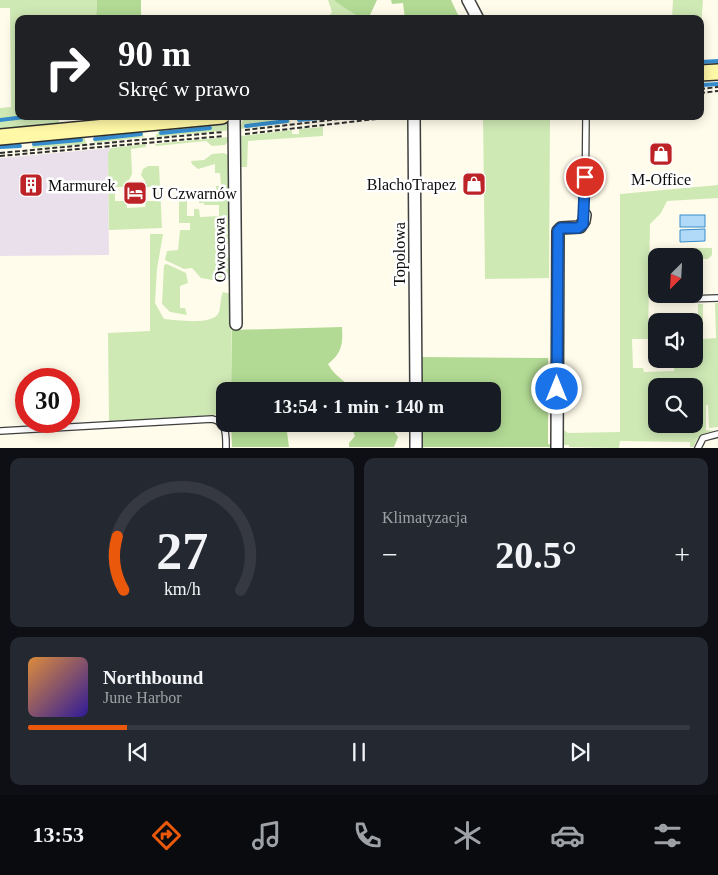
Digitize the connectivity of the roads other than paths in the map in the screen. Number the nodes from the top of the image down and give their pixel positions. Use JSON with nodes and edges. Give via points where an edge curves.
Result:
{"nodes":[{"id":1,"x":468,"y":0,"type":"edge"},
{"id":2,"x":476,"y":15,"type":"edge"},
{"id":3,"x":718,"y":72,"type":"edge"},
{"id":4,"x":704,"y":73,"type":"edge"},
{"id":5,"x":180,"y":120,"type":"edge"},
{"id":6,"x":234,"y":120,"type":"edge"},
{"id":7,"x":414,"y":120,"type":"edge"},
{"id":8,"x":586,"y":120,"type":"edge"},
{"id":9,"x":0,"y":137,"type":"edge"},
{"id":10,"x":585,"y":215,"type":"joint"},
{"id":11,"x":703,"y":298,"type":"edge"},
{"id":12,"x":718,"y":298,"type":"edge"},
{"id":13,"x":236,"y":324,"type":"dead end"},
{"id":14,"x":416,"y":382,"type":"edge"},
{"id":15,"x":0,"y":431,"type":"edge"},
{"id":16,"x":416,"y":432,"type":"edge"},
{"id":17,"x":718,"y":434,"type":"edge"},
{"id":18,"x":557,"y":446,"type":"edge"},
{"id":19,"x":226,"y":448,"type":"edge"},
{"id":20,"x":416,"y":448,"type":"edge"},
{"id":21,"x":698,"y":448,"type":"edge"}],
"edges":[{"from":1,"to":2,"type":"street"},
{"from":3,"to":4,"type":"main road"},
{"from":5,"to":9,"type":"main road"},
{"from":6,"to":13,"type":"street","name":"Owocowa"},
{"from":7,"to":14,"type":"street","name":"Topolowa"},
{"from":8,"to":10,"type":"lane"},
{"from":10,"to":18,"type":"street","via":[[580,227],[560,228],[558,231]]},
{"from":11,"to":12,"type":"lane"},
{"from":15,"to":19,"type":"lane","via":[[212,419],[224,427]]},
{"from":16,"to":20,"type":"street"},
{"from":17,"to":21,"type":"lane","via":[[703,438]]}]}
